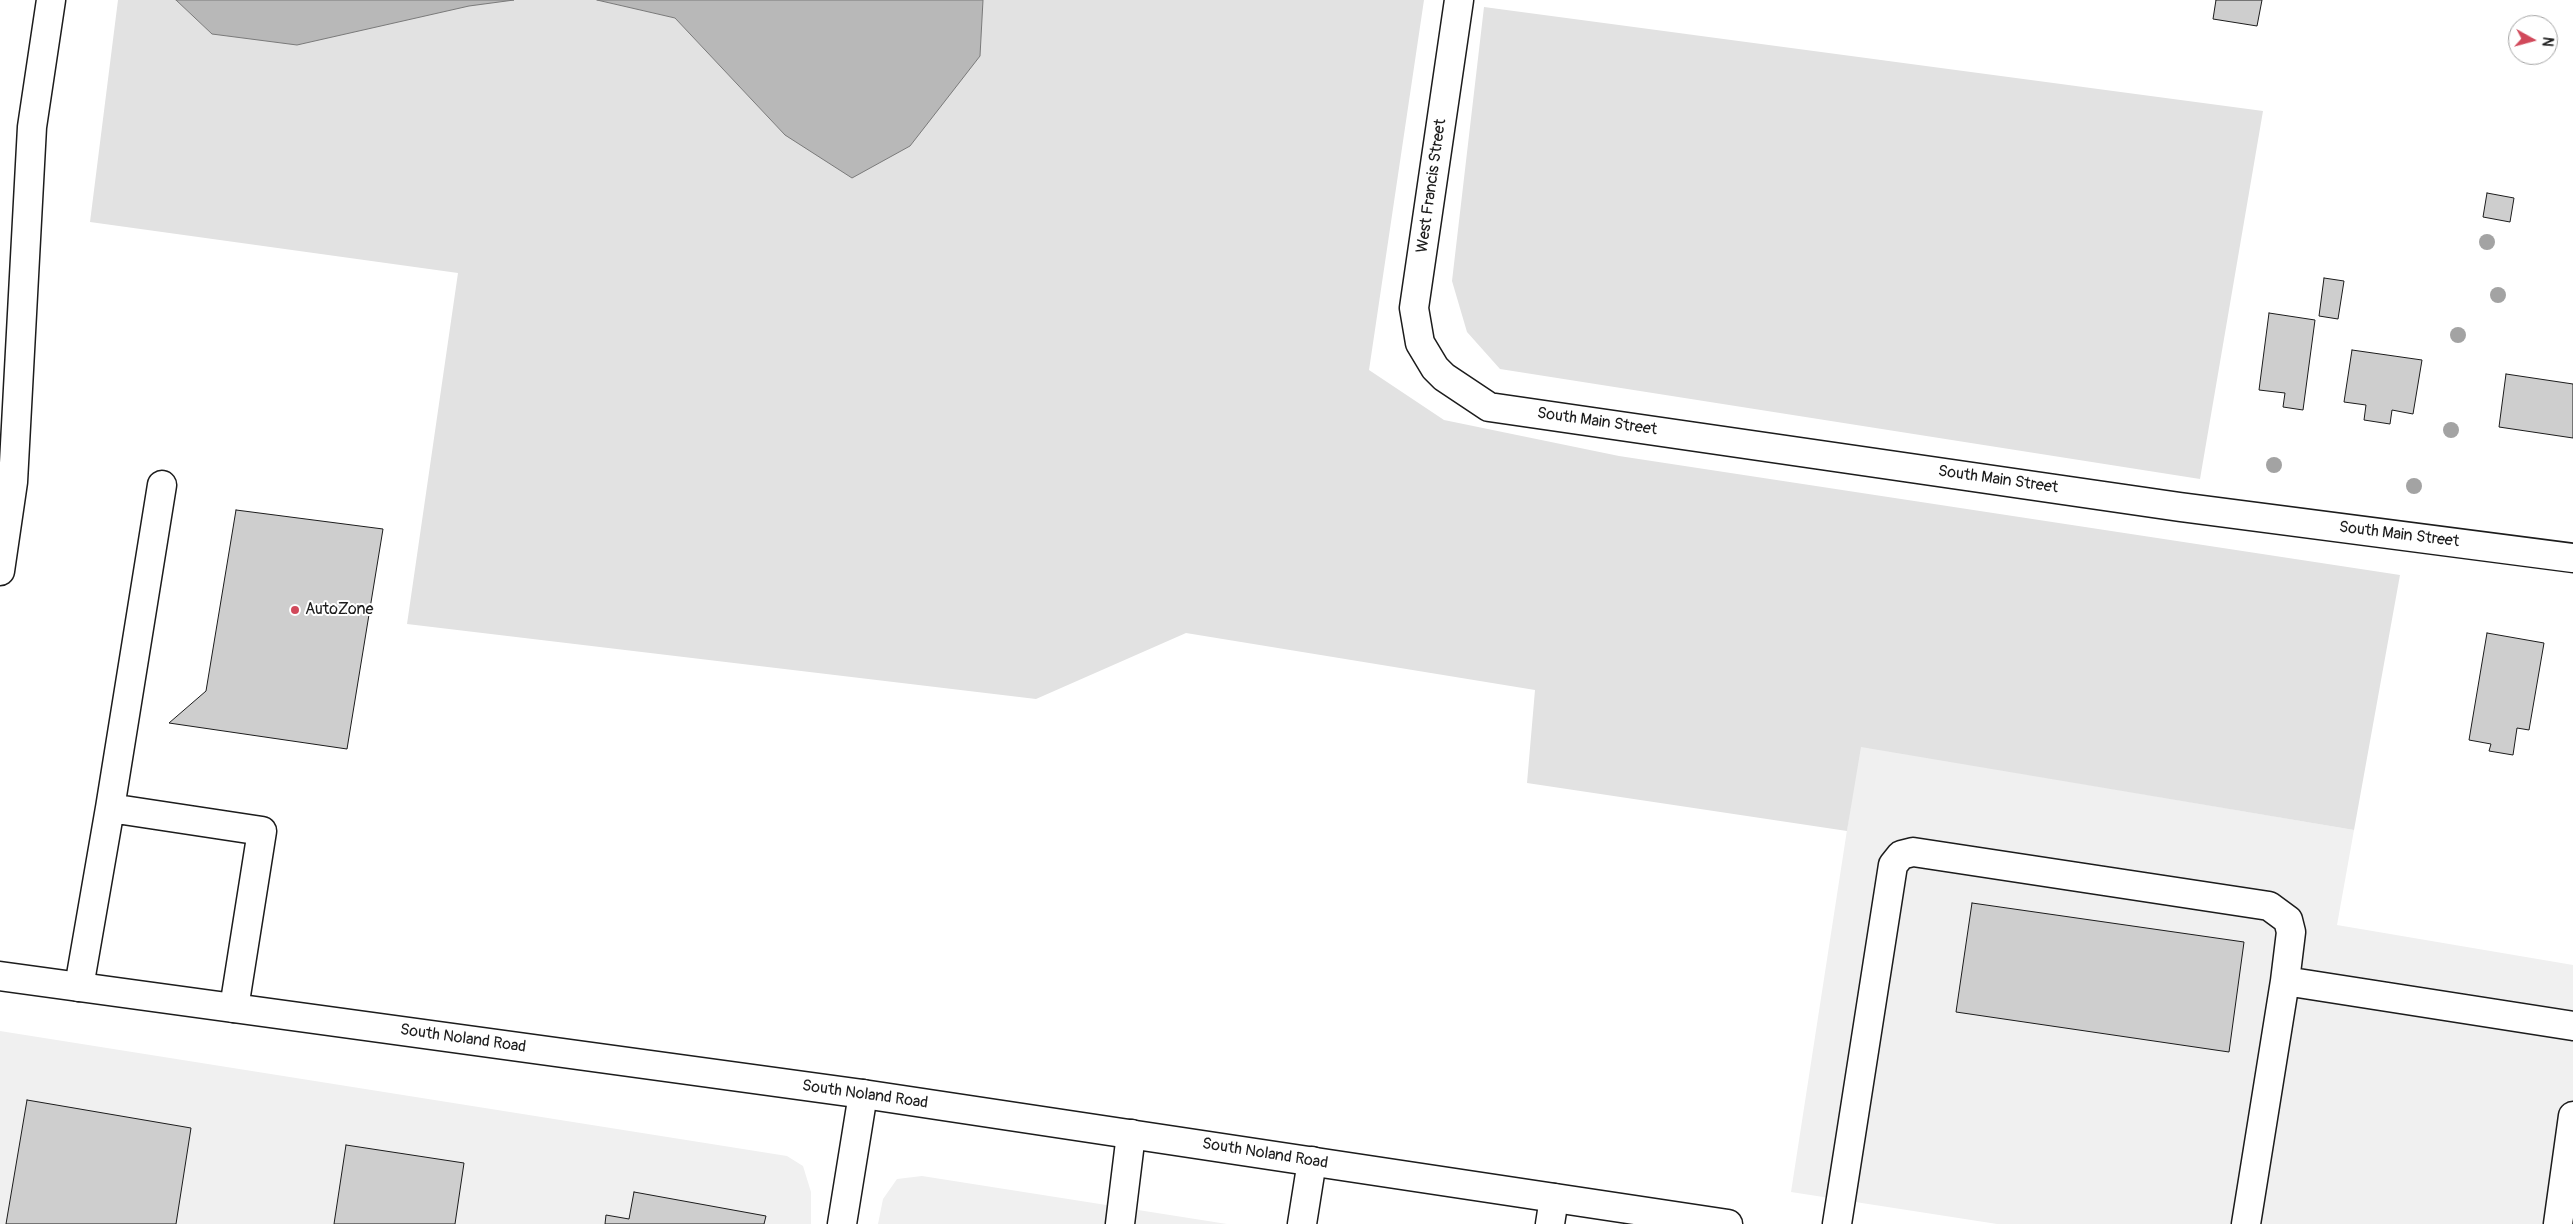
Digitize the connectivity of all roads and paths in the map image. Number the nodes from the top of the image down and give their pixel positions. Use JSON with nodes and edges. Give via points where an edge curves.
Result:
{"nodes":[{"id":1,"x":51,"y":0,"type":"edge"},
{"id":2,"x":1459,"y":0,"type":"edge"},
{"id":3,"x":1435,"y":368,"type":"joint"},
{"id":4,"x":162,"y":485,"type":"dead end"},
{"id":5,"x":2573,"y":558,"type":"edge"},
{"id":6,"x":0,"y":571,"type":"edge"},
{"id":7,"x":110,"y":808,"type":"junction"},
{"id":8,"x":0,"y":976,"type":"edge"},
{"id":9,"x":2285,"y":981,"type":"junction"},
{"id":10,"x":79,"y":987,"type":"junction"},
{"id":11,"x":234,"y":1008,"type":"junction"},
{"id":12,"x":2573,"y":1026,"type":"edge"},
{"id":13,"x":863,"y":1094,"type":"junction"},
{"id":14,"x":2573,"y":1116,"type":"edge"},
{"id":15,"x":1131,"y":1134,"type":"junction"},
{"id":16,"x":1312,"y":1161,"type":"junction"},
{"id":17,"x":1552,"y":1211,"type":"edge"},
{"id":18,"x":842,"y":1224,"type":"edge"},
{"id":19,"x":1120,"y":1224,"type":"edge"},
{"id":20,"x":1302,"y":1224,"type":"edge"},
{"id":21,"x":1728,"y":1224,"type":"edge"},
{"id":22,"x":1837,"y":1224,"type":"edge"},
{"id":23,"x":2246,"y":1224,"type":"edge"},
{"id":24,"x":2558,"y":1224,"type":"edge"}],
"edges":[{"from":1,"to":6,"type":"main road","via":[[32,127],[13,482]]},
{"from":2,"to":3,"type":"main road","name":"West Francis Street","via":[[1414,308],[1420,343]]},
{"from":3,"to":5,"type":"main road","name":"South Main Street","via":[[1490,407],[2170,505]]},
{"from":4,"to":7,"type":"main road"},
{"from":7,"to":10,"type":"main road"},
{"from":7,"to":11,"type":"main road","via":[[262,831]]},
{"from":8,"to":10,"type":"main road","name":"South Noland Road"},
{"from":9,"to":12,"type":"main road"},
{"from":9,"to":22,"type":"main road","via":[[2291,932],[2288,920],[2269,906],[1913,852],[1901,855],[1893,864]]},
{"from":9,"to":23,"type":"main road"},
{"from":10,"to":11,"type":"main road","name":"South Noland Road"},
{"from":11,"to":13,"type":"main road","name":"South Noland Road"},
{"from":13,"to":15,"type":"main road","name":"South Noland Road"},
{"from":13,"to":18,"type":"main road"},
{"from":14,"to":24,"type":"main road"},
{"from":15,"to":16,"type":"main road","name":"South Noland Road"},
{"from":15,"to":19,"type":"main road"},
{"from":16,"to":17,"type":"main road","name":"South Noland Road"},
{"from":16,"to":20,"type":"main road"},
{"from":17,"to":21,"type":"main road","name":"South Noland Road"}]}
